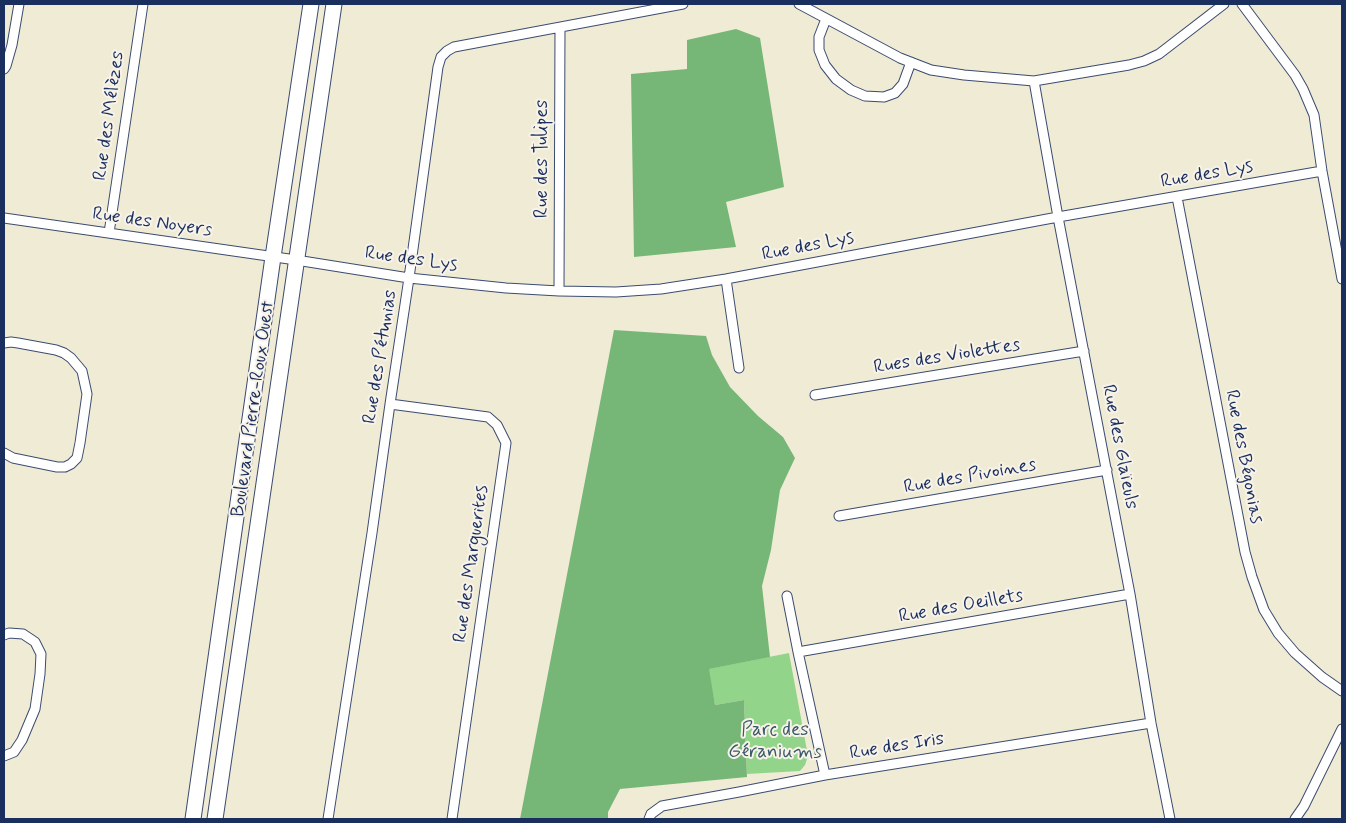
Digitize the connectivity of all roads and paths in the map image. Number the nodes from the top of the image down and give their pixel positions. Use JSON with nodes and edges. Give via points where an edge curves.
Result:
{"nodes":[{"id":1,"x":19,"y":4,"type":"edge"},
{"id":2,"x":143,"y":4,"type":"edge"},
{"id":3,"x":311,"y":4,"type":"edge"},
{"id":4,"x":334,"y":4,"type":"edge"},
{"id":5,"x":683,"y":4,"type":"edge"},
{"id":6,"x":799,"y":4,"type":"edge"},
{"id":7,"x":1224,"y":4,"type":"edge"},
{"id":8,"x":1242,"y":4,"type":"edge"},
{"id":9,"x":826,"y":19,"type":"junction"},
{"id":10,"x":560,"y":28,"type":"junction"},
{"id":11,"x":911,"y":62,"type":"junction"},
{"id":12,"x":4,"y":69,"type":"edge"},
{"id":13,"x":1034,"y":81,"type":"junction"},
{"id":14,"x":1322,"y":171,"type":"junction"},
{"id":15,"x":1177,"y":197,"type":"junction"},
{"id":16,"x":4,"y":218,"type":"edge"},
{"id":17,"x":1058,"y":218,"type":"junction"},
{"id":18,"x":110,"y":233,"type":"junction"},
{"id":19,"x":273,"y":257,"type":"junction"},
{"id":20,"x":296,"y":260,"type":"junction"},
{"id":21,"x":409,"y":278,"type":"junction"},
{"id":22,"x":726,"y":279,"type":"junction"},
{"id":23,"x":1342,"y":279,"type":"edge"},
{"id":24,"x":560,"y":291,"type":"junction"},
{"id":25,"x":4,"y":343,"type":"edge"},
{"id":26,"x":1084,"y":351,"type":"junction"},
{"id":27,"x":739,"y":368,"type":"dead end"},
{"id":28,"x":815,"y":395,"type":"dead end"},
{"id":29,"x":390,"y":404,"type":"junction"},
{"id":30,"x":4,"y":453,"type":"edge"},
{"id":31,"x":1107,"y":470,"type":"junction"},
{"id":32,"x":839,"y":516,"type":"dead end"},
{"id":33,"x":1130,"y":594,"type":"junction"},
{"id":34,"x":787,"y":596,"type":"dead end"},
{"id":35,"x":4,"y":635,"type":"edge"},
{"id":36,"x":798,"y":652,"type":"junction"},
{"id":37,"x":1342,"y":691,"type":"edge"},
{"id":38,"x":1151,"y":723,"type":"junction"},
{"id":39,"x":1342,"y":729,"type":"edge"},
{"id":40,"x":4,"y":756,"type":"edge"},
{"id":41,"x":826,"y":775,"type":"junction"},
{"id":42,"x":650,"y":816,"type":"edge"},
{"id":43,"x":193,"y":819,"type":"edge"},
{"id":44,"x":215,"y":819,"type":"edge"},
{"id":45,"x":328,"y":819,"type":"edge"},
{"id":46,"x":452,"y":819,"type":"edge"},
{"id":47,"x":1170,"y":819,"type":"edge"},
{"id":48,"x":1295,"y":819,"type":"edge"}],
"edges":[{"from":1,"to":12,"type":"street"},
{"from":2,"to":18,"type":"street","name":"Rue des Mélèzes"},
{"from":3,"to":19,"type":"main road","name":"Boulevard Pierre-Roux Ouest"},
{"from":4,"to":20,"type":"main road","name":"Boulevard Pierre-Roux Ouest"},
{"from":5,"to":10,"type":"street","name":"Rue des Pétunias"},
{"from":6,"to":9,"type":"street"},
{"from":7,"to":13,"type":"street","via":[[1159,54],[1144,61]]},
{"from":8,"to":14,"type":"street","via":[[1304,89],[1314,115]]},
{"from":9,"to":11,"type":"street"},
{"from":9,"to":11,"type":"street","via":[[819,50],[836,79],[850,90],[865,96],[884,97],[895,93],[903,84]]},
{"from":10,"to":21,"type":"street","name":"Rue des Pétunias","via":[[454,47],[441,57]]},
{"from":10,"to":24,"type":"street","name":"Rue des Tulipes"},
{"from":11,"to":13,"type":"street","via":[[931,70],[964,76]]},
{"from":13,"to":17,"type":"street","name":"Rue des Glaïeuls"},
{"from":14,"to":15,"type":"street","name":"Rue des Lys"},
{"from":14,"to":23,"type":"street"},
{"from":15,"to":17,"type":"street","name":"Rue des Lys"},
{"from":15,"to":37,"type":"street","name":"Rue des Bégonias","via":[[1252,577],[1264,610],[1278,633],[1295,653]]},
{"from":16,"to":18,"type":"street","name":"Rue des Noyers"},
{"from":17,"to":22,"type":"street","name":"Rue des Lys"},
{"from":17,"to":26,"type":"street","name":"Rue des Glaïeuls"},
{"from":18,"to":19,"type":"street","name":"Rue des Noyers"},
{"from":19,"to":20,"type":"street","name":"Rue des Noyers"},
{"from":19,"to":43,"type":"main road","name":"Boulevard Pierre-Roux Ouest"},
{"from":20,"to":21,"type":"street","name":"Rue des Lys"},
{"from":20,"to":44,"type":"main road","name":"Boulevard Pierre-Roux Ouest"},
{"from":21,"to":24,"type":"street","name":"Rue des Lys"},
{"from":21,"to":29,"type":"street","name":"Rue des Pétunias"},
{"from":22,"to":24,"type":"street","name":"Rue des Lys","via":[[661,289]]},
{"from":22,"to":27,"type":"street"},
{"from":25,"to":30,"type":"street","via":[[56,350],[71,358],[82,371],[88,394],[77,458],[71,464],[57,467],[13,458]]},
{"from":26,"to":28,"type":"street","name":"Rues des Violettes"},
{"from":26,"to":31,"type":"street","name":"Rue des Glaïeuls"},
{"from":29,"to":45,"type":"street","name":"Rue des Pétunias"},
{"from":29,"to":46,"type":"street","name":"Rue des Marguerites","via":[[488,418],[497,425],[506,444]]},
{"from":31,"to":32,"type":"street","name":"Rue des Pivoines"},
{"from":31,"to":33,"type":"street","name":"Rue des Glaïeuls"},
{"from":33,"to":36,"type":"street","name":"Rue des Oeillets"},
{"from":33,"to":38,"type":"street","name":"Rue des Glaïeuls"},
{"from":34,"to":36,"type":"street"},
{"from":35,"to":40,"type":"street","via":[[23,634],[35,642],[41,654],[34,709],[22,740],[14,752]]},
{"from":36,"to":41,"type":"street"},
{"from":38,"to":41,"type":"street","name":"Rue des Iris"},
{"from":38,"to":47,"type":"street","name":"Rue des Glaïeuls"},
{"from":39,"to":48,"type":"street"},
{"from":41,"to":42,"type":"street","name":"Rue des Iris","via":[[662,806]]}]}
